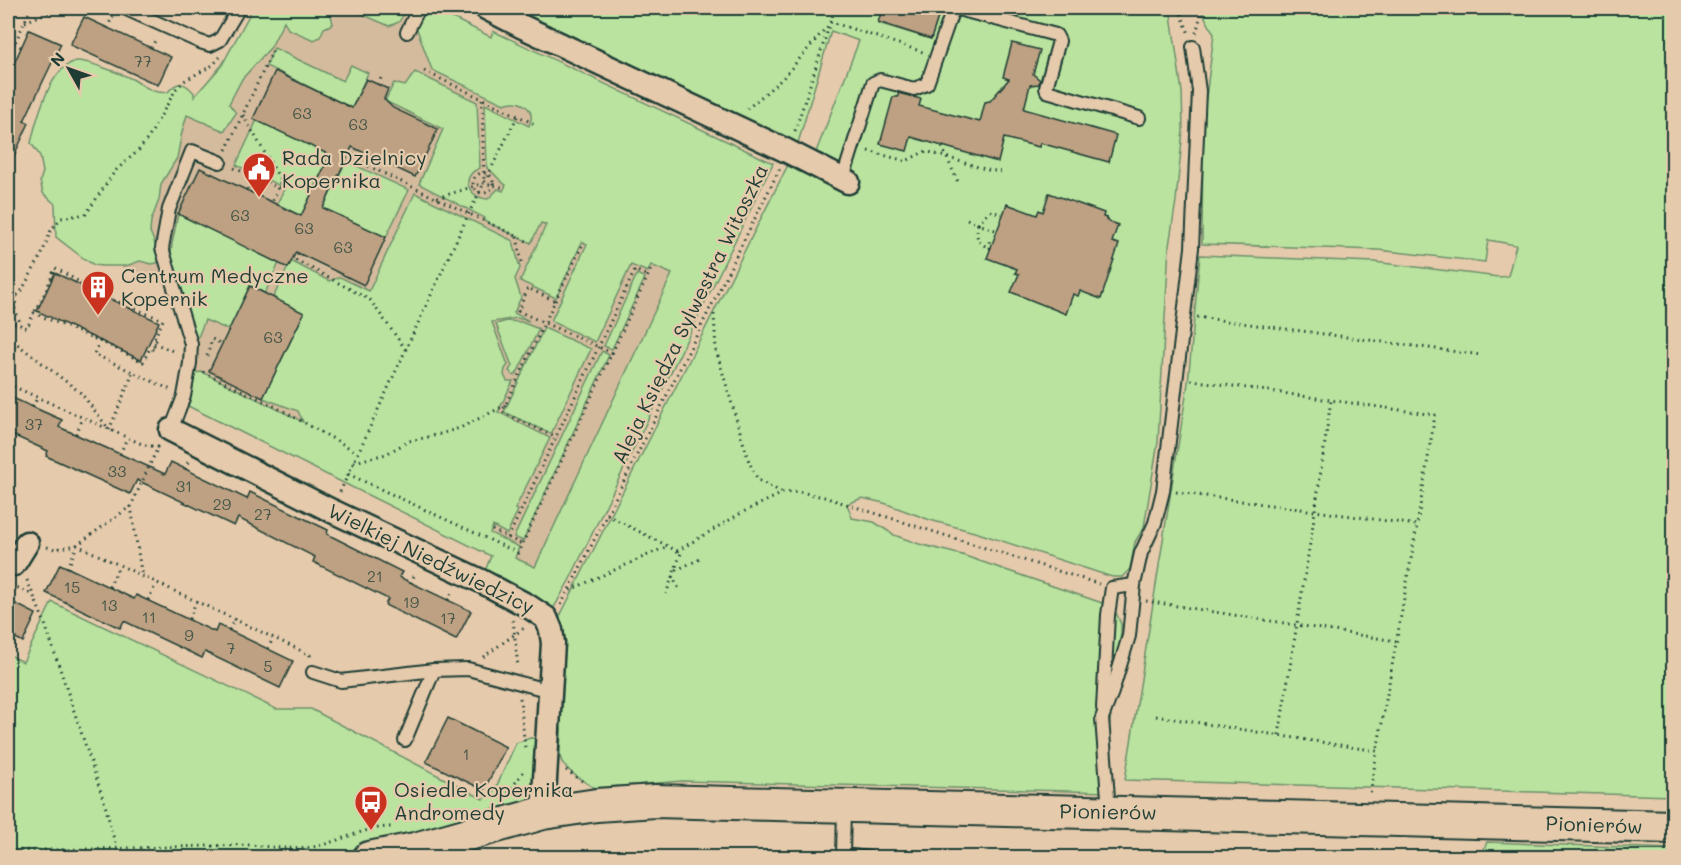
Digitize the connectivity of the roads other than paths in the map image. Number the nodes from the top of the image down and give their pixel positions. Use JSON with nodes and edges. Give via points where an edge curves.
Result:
{"nodes":[{"id":1,"x":124,"y":8,"type":"edge"},
{"id":2,"x":238,"y":8,"type":"edge"},
{"id":3,"x":419,"y":8,"type":"edge"},
{"id":4,"x":486,"y":8,"type":"edge"},
{"id":5,"x":407,"y":32,"type":"dead end"},
{"id":6,"x":1193,"y":47,"type":"road end"},
{"id":7,"x":1139,"y":118,"type":"dead end"},
{"id":8,"x":220,"y":162,"type":"dead end"},
{"id":9,"x":848,"y":182,"type":"joint"},
{"id":10,"x":166,"y":442,"type":"joint"},
{"id":11,"x":27,"y":543,"type":"road end"},
{"id":12,"x":11,"y":574,"type":"edge"},
{"id":13,"x":1134,"y":585,"type":"junction"},
{"id":14,"x":434,"y":670,"type":"junction"},
{"id":15,"x":314,"y":672,"type":"road end"},
{"id":16,"x":550,"y":691,"type":"junction"},
{"id":17,"x":1102,"y":718,"type":"junction"},
{"id":18,"x":405,"y":740,"type":"dead end"},
{"id":19,"x":844,"y":805,"type":"junction"},
{"id":20,"x":1110,"y":812,"type":"junction"},
{"id":21,"x":543,"y":813,"type":"junction"},
{"id":22,"x":1674,"y":827,"type":"edge"},
{"id":23,"x":369,"y":858,"type":"edge"},
{"id":24,"x":870,"y":858,"type":"edge"}],
"edges":[{"from":1,"to":2,"type":"lane","via":[[210,45],[220,40]]},
{"from":3,"to":5,"type":"lane"},
{"from":4,"to":9,"type":"street"},
{"from":6,"to":13,"type":"lane","via":[[1198,91],[1192,248],[1163,490]]},
{"from":7,"to":9,"type":"lane","via":[[1047,91],[1059,40],[1056,35],[958,9],[952,12],[927,84],[914,89],[880,80],[873,83],[844,175]]},
{"from":8,"to":10,"type":"lane","via":[[192,150],[165,227],[162,248],[190,344],[184,396]]},
{"from":10,"to":16,"type":"street","name":"Wielkiej Niedźwiedzicy","via":[[332,511],[481,581],[545,619],[553,643]]},
{"from":11,"to":12,"type":"street"},
{"from":13,"to":17,"type":"lane","via":[[1128,636]]},
{"from":13,"to":17,"type":"lane","via":[[1112,588]]},
{"from":14,"to":15,"type":"lane","via":[[340,681]]},
{"from":14,"to":16,"type":"lane","via":[[468,669]]},
{"from":14,"to":18,"type":"lane"},
{"from":16,"to":21,"type":"street","name":"Wielkiej Niedźwiedzicy","via":[[536,762]]},
{"from":17,"to":20,"type":"lane"},
{"from":19,"to":20,"type":"street","name":"Pionierów"},
{"from":19,"to":21,"type":"street","name":"Pionierów","via":[[655,801]]},
{"from":19,"to":24,"type":"lane","via":[[843,855]]},
{"from":20,"to":22,"type":"street","name":"Pionierów"},
{"from":21,"to":23,"type":"street","name":"Pionierów"}]}
